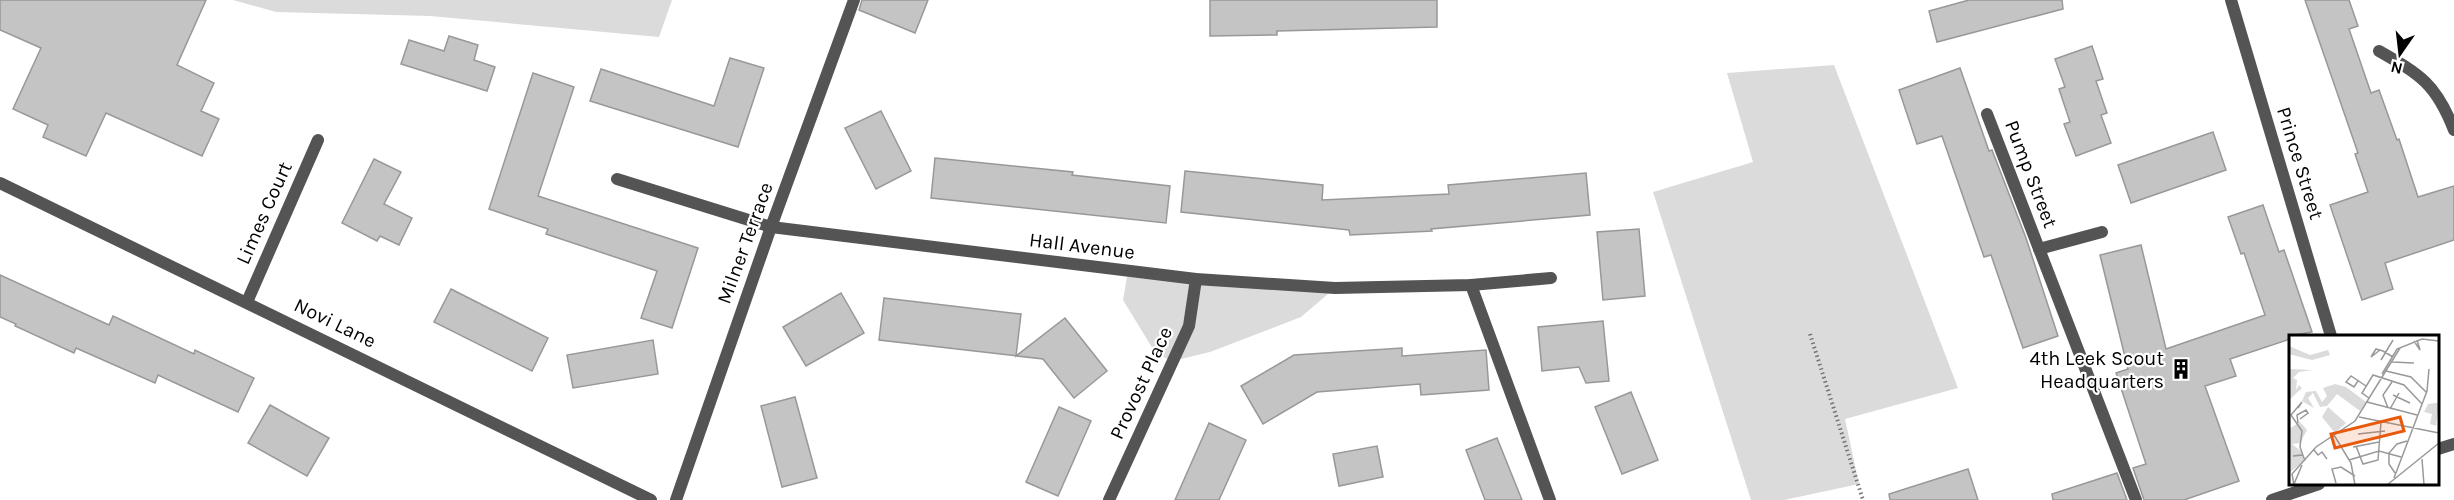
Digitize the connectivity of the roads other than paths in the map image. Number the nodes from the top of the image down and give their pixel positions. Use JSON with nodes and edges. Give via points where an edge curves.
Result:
{"nodes":[{"id":1,"x":854,"y":0,"type":"edge"},
{"id":2,"x":2231,"y":0,"type":"edge"},
{"id":3,"x":2379,"y":51,"type":"dead end"},
{"id":4,"x":1987,"y":114,"type":"dead end"},
{"id":5,"x":2454,"y":130,"type":"edge"},
{"id":6,"x":318,"y":140,"type":"dead end"},
{"id":7,"x":617,"y":179,"type":"dead end"},
{"id":8,"x":0,"y":183,"type":"edge"},
{"id":9,"x":771,"y":227,"type":"junction"},
{"id":10,"x":2102,"y":232,"type":"dead end"},
{"id":11,"x":2039,"y":249,"type":"junction"},
{"id":12,"x":1551,"y":278,"type":"dead end"},
{"id":13,"x":1196,"y":279,"type":"junction"},
{"id":14,"x":1471,"y":285,"type":"junction"},
{"id":15,"x":247,"y":302,"type":"junction"},
{"id":16,"x":2331,"y":335,"type":"edge"},
{"id":17,"x":2454,"y":444,"type":"edge"},
{"id":18,"x":2439,"y":449,"type":"edge"},
{"id":19,"x":2313,"y":485,"type":"edge"},
{"id":20,"x":651,"y":500,"type":"edge"},
{"id":21,"x":676,"y":500,"type":"edge"},
{"id":22,"x":1108,"y":500,"type":"edge"},
{"id":23,"x":1550,"y":500,"type":"edge"},
{"id":24,"x":2136,"y":500,"type":"edge"},
{"id":25,"x":2272,"y":500,"type":"edge"}],
"edges":[{"from":1,"to":9,"type":"street","name":"Milner Terrace"},
{"from":2,"to":16,"type":"street","name":"Prince Street"},
{"from":3,"to":5,"type":"street","via":[[2411,69],[2432,87]]},
{"from":4,"to":11,"type":"street","name":"Pump Street"},
{"from":6,"to":15,"type":"street","name":"Limes Court"},
{"from":7,"to":9,"type":"street","name":"Hall Avenue"},
{"from":8,"to":15,"type":"street","name":"Novi Lane"},
{"from":9,"to":13,"type":"street","name":"Hall Avenue"},
{"from":9,"to":21,"type":"street","name":"Milner Terrace"},
{"from":10,"to":11,"type":"street","name":"Pump Street"},
{"from":11,"to":24,"type":"street","name":"Pump Street"},
{"from":12,"to":14,"type":"street","name":"Hall Avenue"},
{"from":13,"to":14,"type":"street","name":"Hall Avenue","via":[[1335,288]]},
{"from":13,"to":22,"type":"street","name":"Provost Place","via":[[1189,326]]},
{"from":14,"to":23,"type":"street"},
{"from":15,"to":20,"type":"street","name":"Novi Lane"},
{"from":17,"to":18,"type":"street"},
{"from":19,"to":25,"type":"street"}]}
